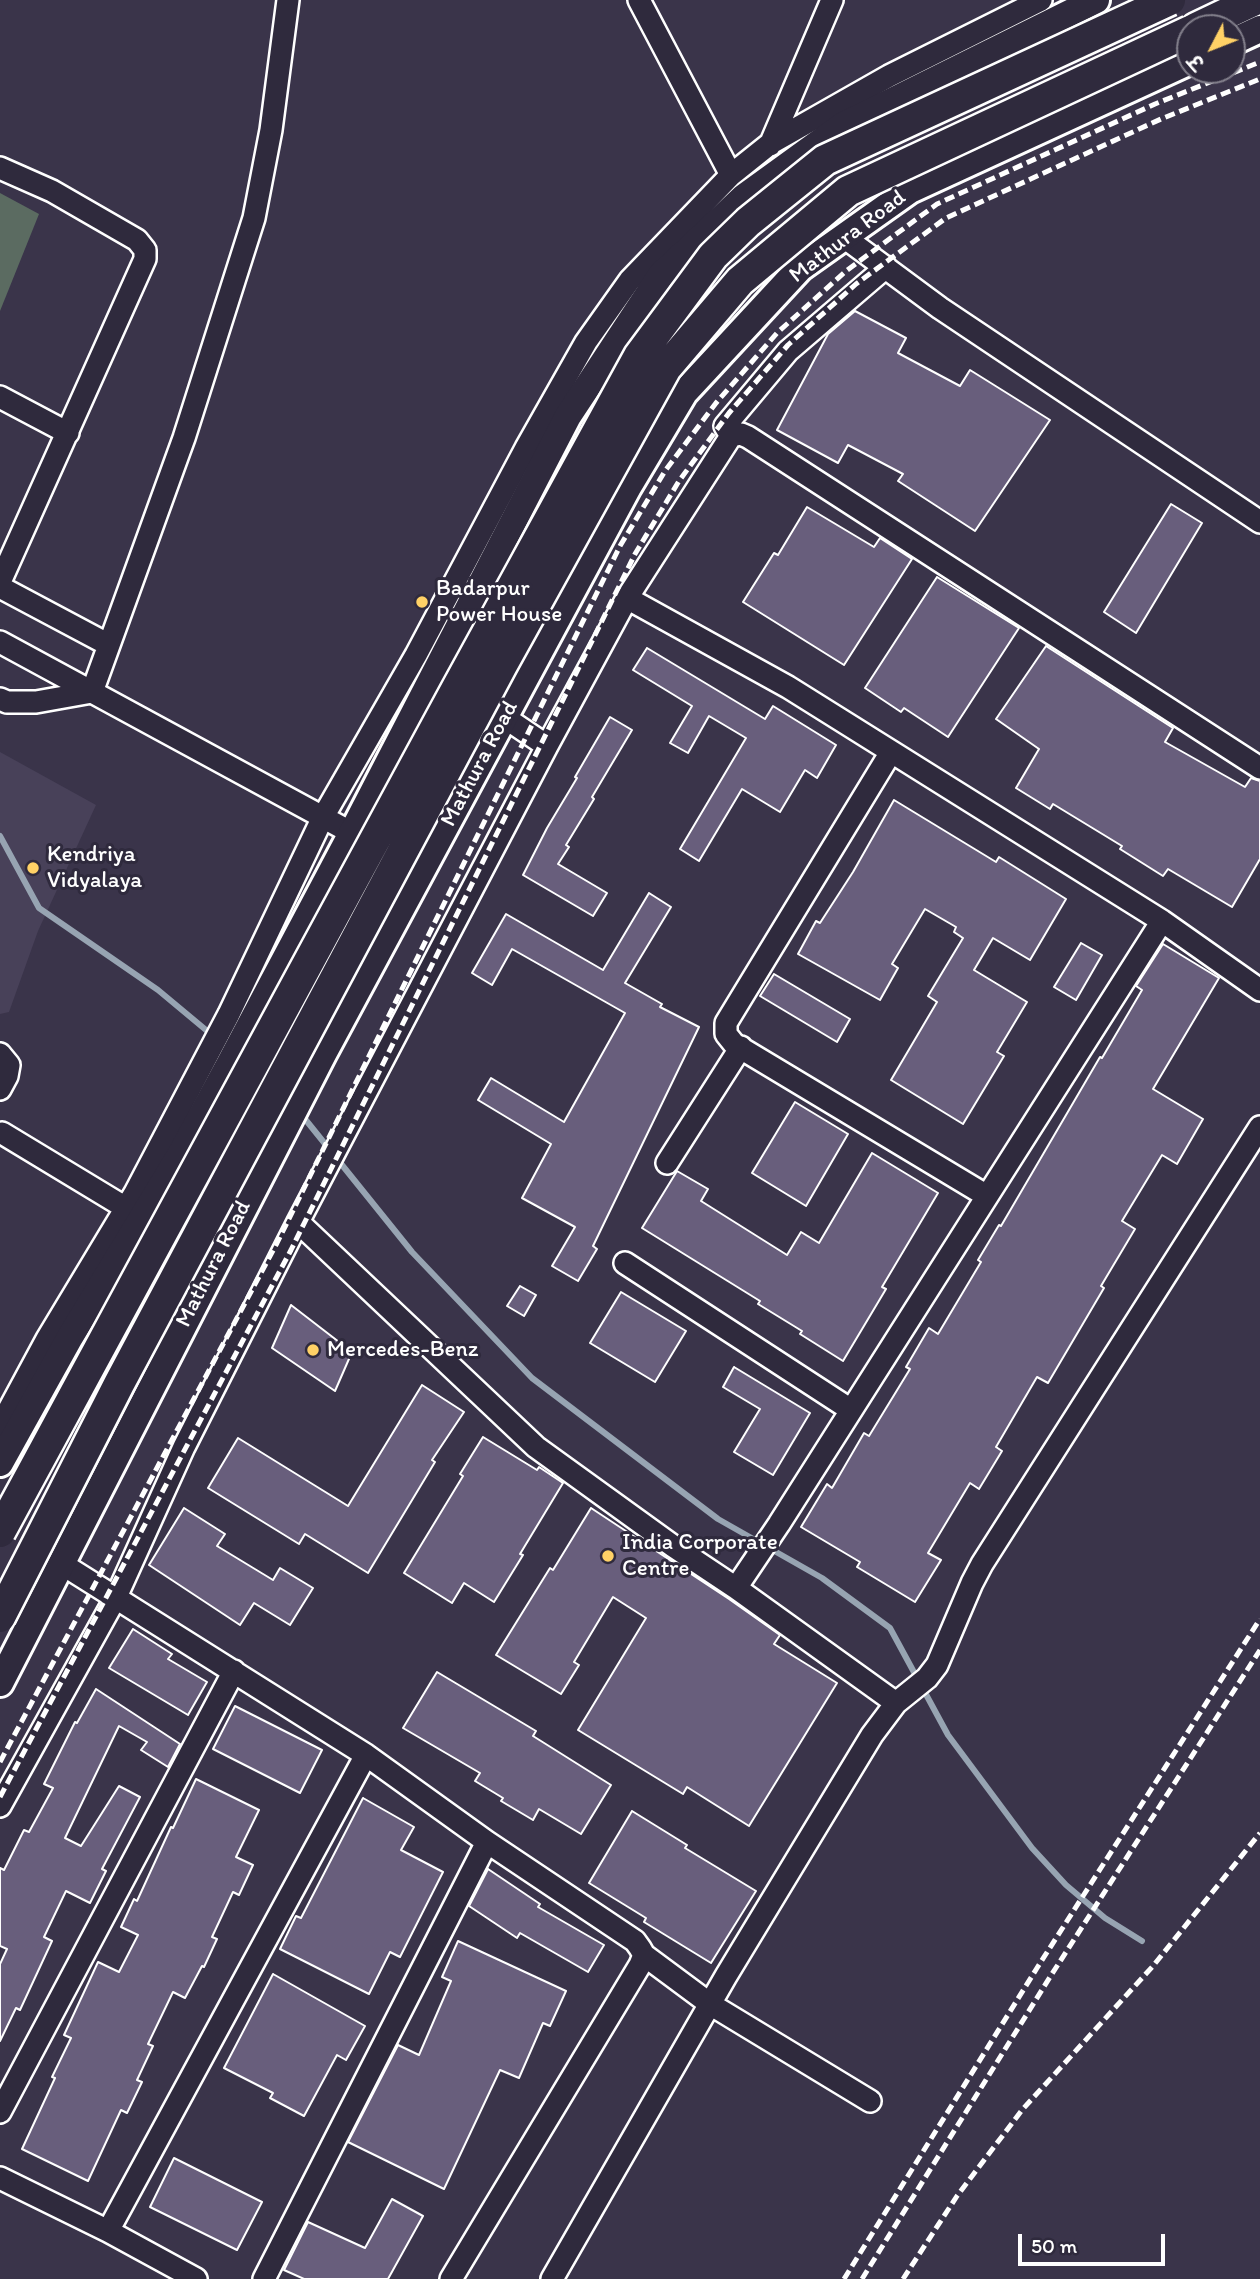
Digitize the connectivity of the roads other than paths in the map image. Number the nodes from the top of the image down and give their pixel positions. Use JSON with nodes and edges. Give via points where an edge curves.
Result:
{"nodes":[{"id":1,"x":288,"y":0,"type":"edge"},
{"id":2,"x":639,"y":0,"type":"edge"},
{"id":3,"x":832,"y":0,"type":"edge"},
{"id":4,"x":1041,"y":0,"type":"edge"},
{"id":5,"x":1096,"y":0,"type":"edge"},
{"id":6,"x":1170,"y":0,"type":"edge"},
{"id":7,"x":1255,"y":0,"type":"edge"},
{"id":8,"x":1226,"y":14,"type":"edge"},
{"id":9,"x":1176,"y":38,"type":"edge"},
{"id":10,"x":1176,"y":67,"type":"edge"},
{"id":11,"x":771,"y":143,"type":"junction"},
{"id":12,"x":0,"y":168,"type":"edge"},
{"id":13,"x":731,"y":175,"type":"junction"},
{"id":14,"x":756,"y":187,"type":"junction"},
{"id":15,"x":844,"y":237,"type":"junction"},
{"id":16,"x":886,"y":267,"type":"junction"},
{"id":17,"x":0,"y":397,"type":"edge"},
{"id":18,"x":68,"y":433,"type":"junction"},
{"id":19,"x":731,"y":436,"type":"junction"},
{"id":20,"x":1260,"y":522,"type":"edge"},
{"id":21,"x":0,"y":585,"type":"edge"},
{"id":22,"x":627,"y":598,"type":"junction"},
{"id":23,"x":0,"y":642,"type":"edge"},
{"id":24,"x":109,"y":645,"type":"junction"},
{"id":25,"x":427,"y":661,"type":"junction"},
{"id":26,"x":92,"y":692,"type":"junction"},
{"id":27,"x":0,"y":699,"type":"edge"},
{"id":28,"x":504,"y":718,"type":"junction"},
{"id":29,"x":547,"y":746,"type":"junction"},
{"id":30,"x":891,"y":752,"type":"junction"},
{"id":31,"x":1260,"y":768,"type":"edge"},
{"id":32,"x":323,"y":817,"type":"junction"},
{"id":33,"x":352,"y":833,"type":"junction"},
{"id":34,"x":1162,"y":921,"type":"junction"},
{"id":35,"x":304,"y":922,"type":"junction"},
{"id":36,"x":372,"y":964,"type":"junction"},
{"id":37,"x":1260,"y":990,"type":"edge"},
{"id":38,"x":741,"y":1047,"type":"junction"},
{"id":39,"x":0,"y":1054,"type":"edge"},
{"id":40,"x":225,"y":1056,"type":"junction"},
{"id":41,"x":0,"y":1089,"type":"edge"},
{"id":42,"x":1260,"y":1127,"type":"edge"},
{"id":43,"x":2,"y":1133,"type":"edge"},
{"id":44,"x":667,"y":1163,"type":"dead end"},
{"id":45,"x":987,"y":1196,"type":"junction"},
{"id":46,"x":126,"y":1208,"type":"junction"},
{"id":47,"x":298,"y":1222,"type":"junction"},
{"id":48,"x":625,"y":1263,"type":"dead end"},
{"id":49,"x":851,"y":1410,"type":"junction"},
{"id":50,"x":0,"y":1426,"type":"edge"},
{"id":51,"x":0,"y":1463,"type":"edge"},
{"id":52,"x":0,"y":1532,"type":"edge"},
{"id":53,"x":62,"y":1564,"type":"junction"},
{"id":54,"x":741,"y":1581,"type":"junction"},
{"id":55,"x":116,"y":1597,"type":"junction"},
{"id":56,"x":0,"y":1617,"type":"edge"},
{"id":57,"x":234,"y":1671,"type":"junction"},
{"id":58,"x":0,"y":1683,"type":"edge"},
{"id":59,"x":896,"y":1703,"type":"junction"},
{"id":60,"x":366,"y":1755,"type":"junction"},
{"id":61,"x":0,"y":1806,"type":"edge"},
{"id":62,"x":487,"y":1842,"type":"junction"},
{"id":63,"x":644,"y":1955,"type":"junction"},
{"id":64,"x":710,"y":2004,"type":"junction"},
{"id":65,"x":870,"y":2101,"type":"dead end"},
{"id":66,"x":0,"y":2112,"type":"edge"},
{"id":67,"x":0,"y":2178,"type":"edge"},
{"id":68,"x":108,"y":2231,"type":"junction"},
{"id":69,"x":196,"y":2279,"type":"edge"},
{"id":70,"x":264,"y":2279,"type":"edge"},
{"id":71,"x":451,"y":2279,"type":"edge"},
{"id":72,"x":552,"y":2279,"type":"edge"}],
"edges":[{"from":1,"to":24,"type":"street","via":[[254,218],[184,438]]},
{"from":2,"to":13,"type":"street"},
{"from":3,"to":11,"type":"street"},
{"from":4,"to":11,"type":"street","via":[[889,76]]},
{"from":5,"to":14,"type":"main road","via":[[842,126]]},
{"from":6,"to":52,"type":"highway","bridge":true,"via":[[825,160],[713,256],[639,356]]},
{"from":7,"to":8,"type":"highway"},
{"from":9,"to":56,"type":"highway","name":"Mathura Road","bridge":true,"via":[[848,191],[740,281],[666,368],[497,674]]},
{"from":10,"to":15,"type":"main road","name":"Mathura Road","via":[[910,190]]},
{"from":11,"to":13,"type":"street"},
{"from":11,"to":14,"type":"street"},
{"from":12,"to":18,"type":"street","via":[[52,191],[137,240],[145,250],[141,271]]},
{"from":13,"to":25,"type":"street","via":[[630,280],[586,342],[520,459]]},
{"from":14,"to":25,"type":"main road","via":[[661,275],[568,416]]},
{"from":15,"to":16,"type":"street"},
{"from":15,"to":28,"type":"main road","name":"Mathura Road","via":[[800,268],[684,393]]},
{"from":16,"to":19,"type":"street","via":[[788,351],[725,426]]},
{"from":16,"to":20,"type":"street"},
{"from":17,"to":18,"type":"street"},
{"from":18,"to":21,"type":"street"},
{"from":19,"to":22,"type":"street"},
{"from":19,"to":31,"type":"street","via":[[741,434],[782,458]]},
{"from":21,"to":24,"type":"street"},
{"from":22,"to":29,"type":"street"},
{"from":22,"to":30,"type":"street","via":[[762,672]]},
{"from":23,"to":26,"type":"street"},
{"from":24,"to":26,"type":"street"},
{"from":25,"to":28,"type":"main road"},
{"from":25,"to":32,"type":"street"},
{"from":25,"to":33,"type":"main road"},
{"from":26,"to":27,"type":"street","via":[[36,702]]},
{"from":26,"to":32,"type":"street"},
{"from":28,"to":29,"type":"street"},
{"from":28,"to":36,"type":"main road","name":"Mathura Road"},
{"from":29,"to":47,"type":"street"},
{"from":30,"to":34,"type":"street"},
{"from":30,"to":38,"type":"street","via":[[726,1023],[726,1034]]},
{"from":32,"to":33,"type":"street"},
{"from":32,"to":40,"type":"street","via":[[229,1013]]},
{"from":33,"to":35,"type":"main road"},
{"from":34,"to":37,"type":"street"},
{"from":34,"to":45,"type":"street"},
{"from":35,"to":36,"type":"main road"},
{"from":35,"to":40,"type":"main road"},
{"from":36,"to":53,"type":"main road","name":"Mathura Road"},
{"from":38,"to":44,"type":"street"},
{"from":38,"to":45,"type":"street"},
{"from":39,"to":41,"type":"street","via":[[9,1065]]},
{"from":40,"to":46,"type":"street"},
{"from":40,"to":51,"type":"main road","via":[[180,1155],[70,1336]]},
{"from":42,"to":59,"type":"street","via":[[982,1564],[943,1655]]},
{"from":43,"to":46,"type":"street"},
{"from":45,"to":49,"type":"street"},
{"from":46,"to":50,"type":"street"},
{"from":47,"to":54,"type":"street","via":[[536,1447],[673,1546]]},
{"from":47,"to":55,"type":"street","via":[[184,1447]]},
{"from":48,"to":49,"type":"street"},
{"from":49,"to":54,"type":"street"},
{"from":53,"to":55,"type":"street"},
{"from":53,"to":58,"type":"main road","name":"Mathura Road"},
{"from":54,"to":59,"type":"street"},
{"from":55,"to":57,"type":"street"},
{"from":55,"to":61,"type":"street"},
{"from":57,"to":60,"type":"street"},
{"from":57,"to":66,"type":"street"},
{"from":59,"to":64,"type":"street","via":[[872,1735]]},
{"from":60,"to":62,"type":"street"},
{"from":60,"to":68,"type":"street"},
{"from":62,"to":63,"type":"street","via":[[635,1941]]},
{"from":62,"to":70,"type":"street"},
{"from":63,"to":64,"type":"street"},
{"from":63,"to":71,"type":"street"},
{"from":64,"to":65,"type":"street"},
{"from":64,"to":72,"type":"street"},
{"from":67,"to":68,"type":"street"},
{"from":68,"to":69,"type":"street"}]}
